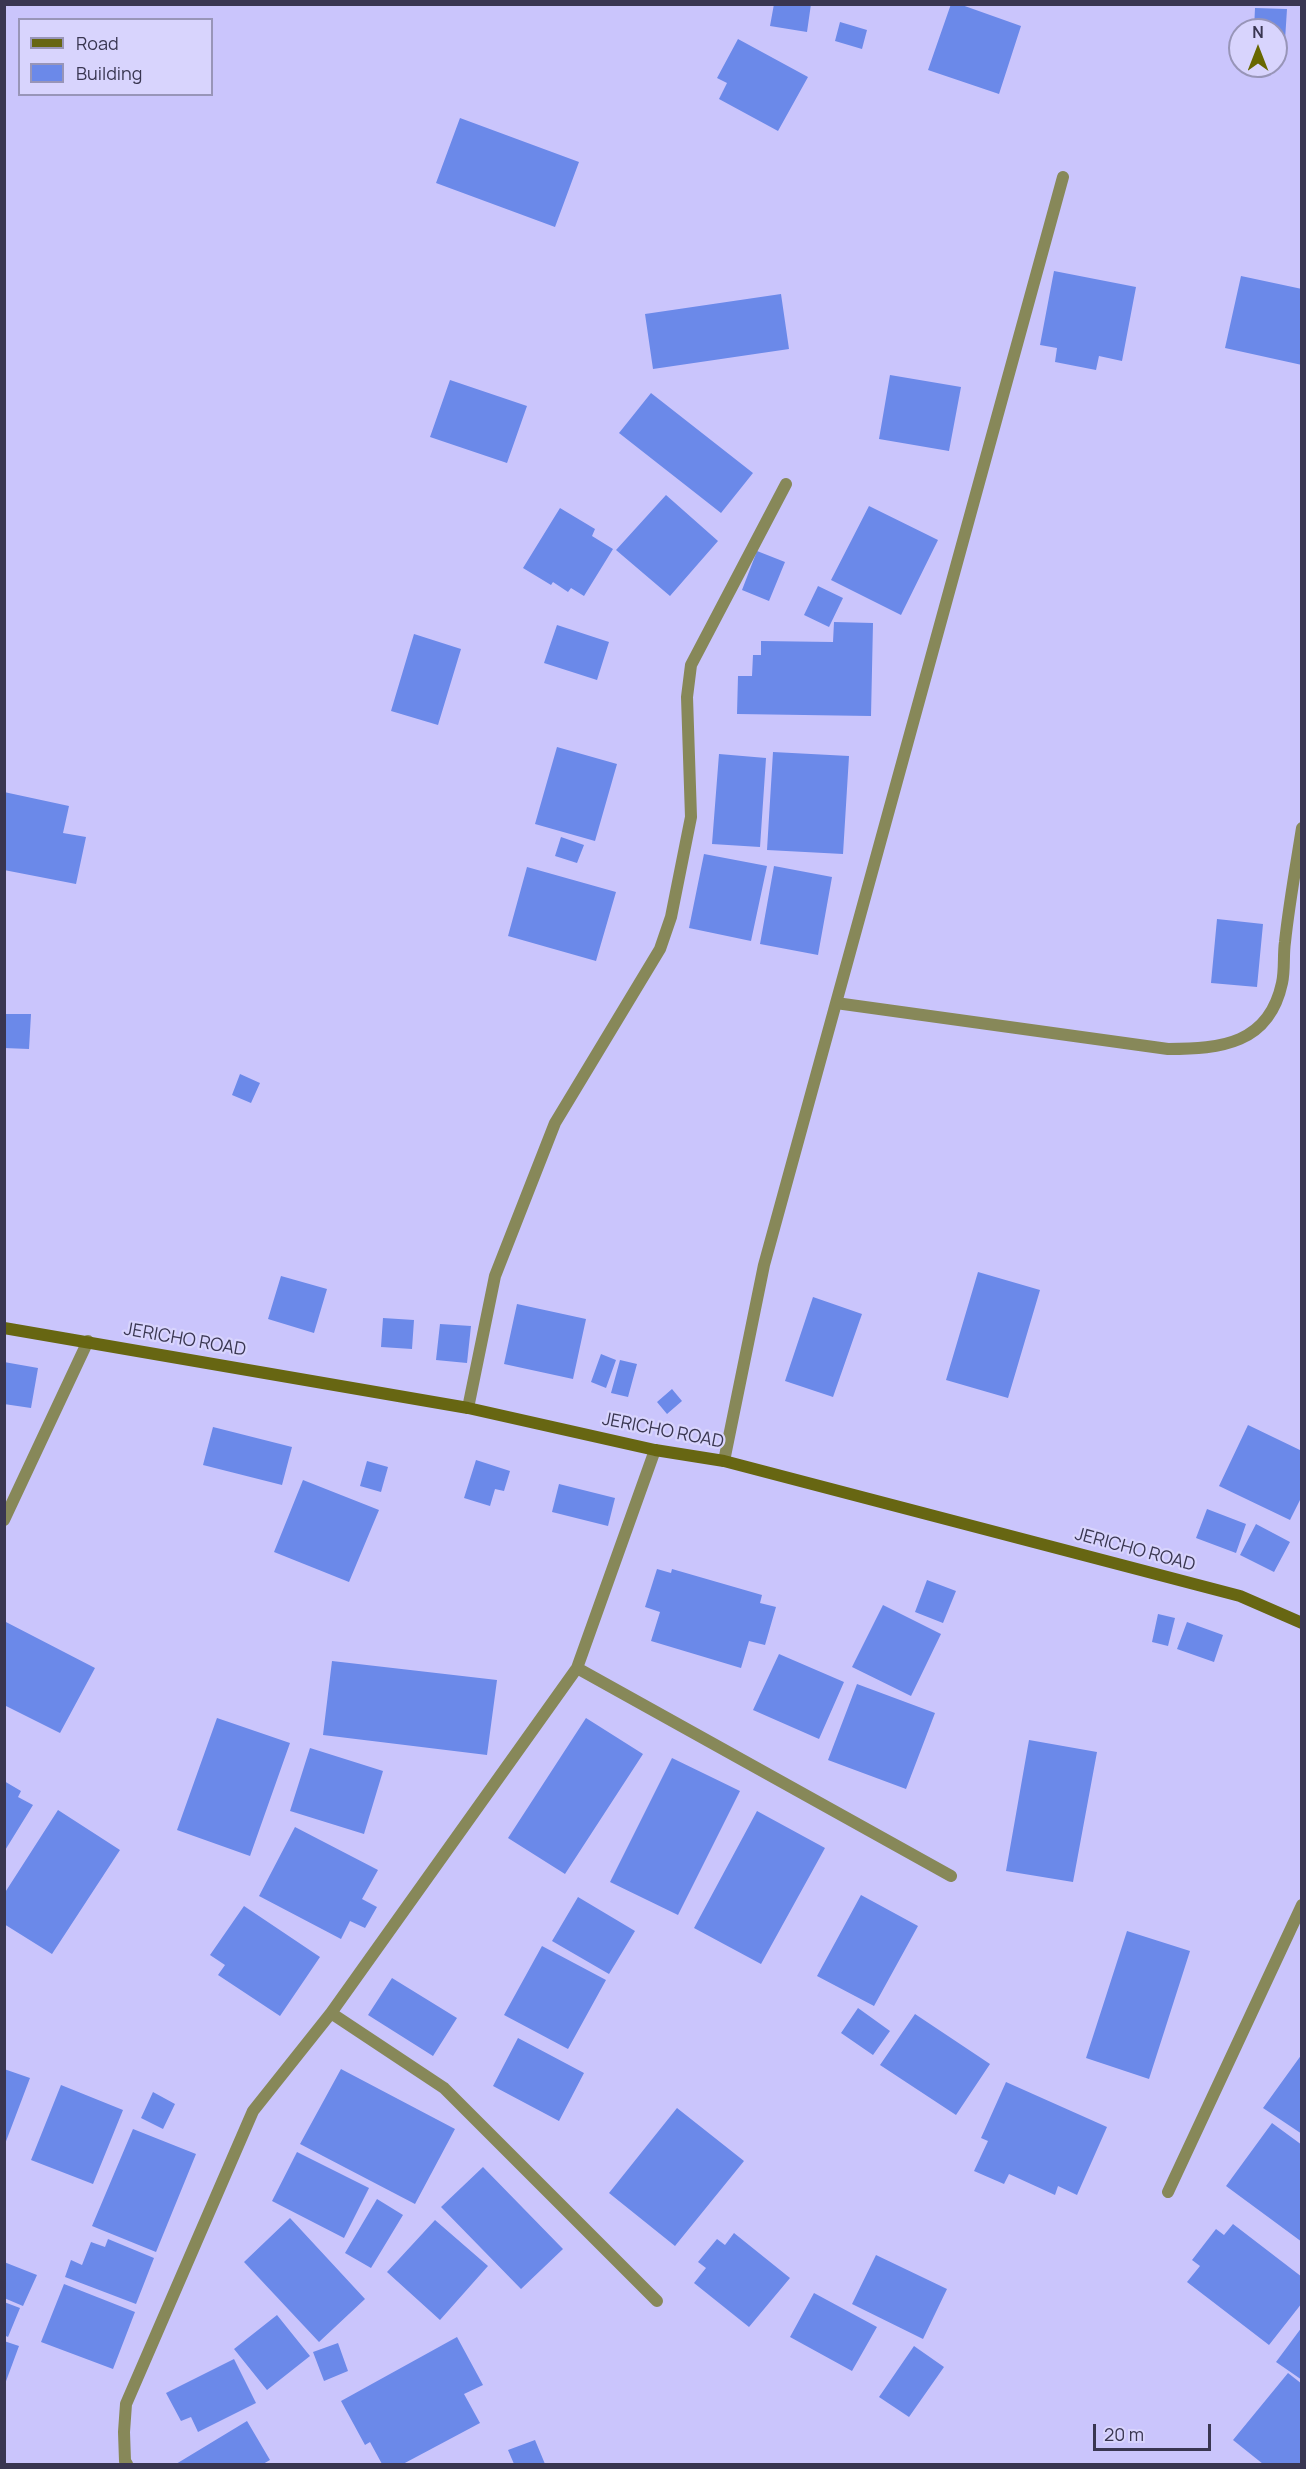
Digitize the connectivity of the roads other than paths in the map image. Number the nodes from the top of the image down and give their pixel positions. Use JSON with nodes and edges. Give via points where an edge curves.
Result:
{"nodes":[{"id":1,"x":1063,"y":177,"type":"dead end"},
{"id":2,"x":786,"y":484,"type":"dead end"},
{"id":3,"x":1302,"y":828,"type":"edge"},
{"id":4,"x":836,"y":1003,"type":"junction"},
{"id":5,"x":4,"y":1328,"type":"edge"},
{"id":6,"x":88,"y":1341,"type":"junction"},
{"id":7,"x":468,"y":1408,"type":"junction"},
{"id":8,"x":655,"y":1450,"type":"junction"},
{"id":9,"x":724,"y":1461,"type":"junction"},
{"id":10,"x":4,"y":1520,"type":"edge"},
{"id":11,"x":1302,"y":1623,"type":"edge"},
{"id":12,"x":577,"y":1668,"type":"junction"},
{"id":13,"x":951,"y":1876,"type":"dead end"},
{"id":14,"x":1302,"y":1905,"type":"edge"},
{"id":15,"x":331,"y":2013,"type":"junction"},
{"id":16,"x":1168,"y":2192,"type":"dead end"},
{"id":17,"x":657,"y":2301,"type":"dead end"},
{"id":18,"x":128,"y":2464,"type":"edge"}],
"edges":[{"from":1,"to":4,"type":"street"},
{"from":2,"to":7,"type":"street","via":[[690,665],[690,818],[660,949],[555,1123],[495,1276]]},
{"from":3,"to":4,"type":"street","via":[[1282,983],[1269,1020],[1238,1041],[1205,1048],[1168,1048]]},
{"from":4,"to":9,"type":"street","via":[[764,1264]]},
{"from":5,"to":6,"type":"street","name":"JERICHO ROAD"},
{"from":6,"to":7,"type":"street","name":"JERICHO ROAD"},
{"from":6,"to":10,"type":"street"},
{"from":7,"to":8,"type":"street","name":"JERICHO ROAD"},
{"from":8,"to":9,"type":"street","name":"JERICHO ROAD"},
{"from":8,"to":12,"type":"street"},
{"from":9,"to":11,"type":"street","name":"JERICHO ROAD","via":[[1240,1596]]},
{"from":12,"to":13,"type":"street"},
{"from":12,"to":15,"type":"street"},
{"from":14,"to":16,"type":"street"},
{"from":15,"to":17,"type":"street","via":[[444,2088]]},
{"from":15,"to":18,"type":"street","via":[[253,2111],[126,2404]]}]}
